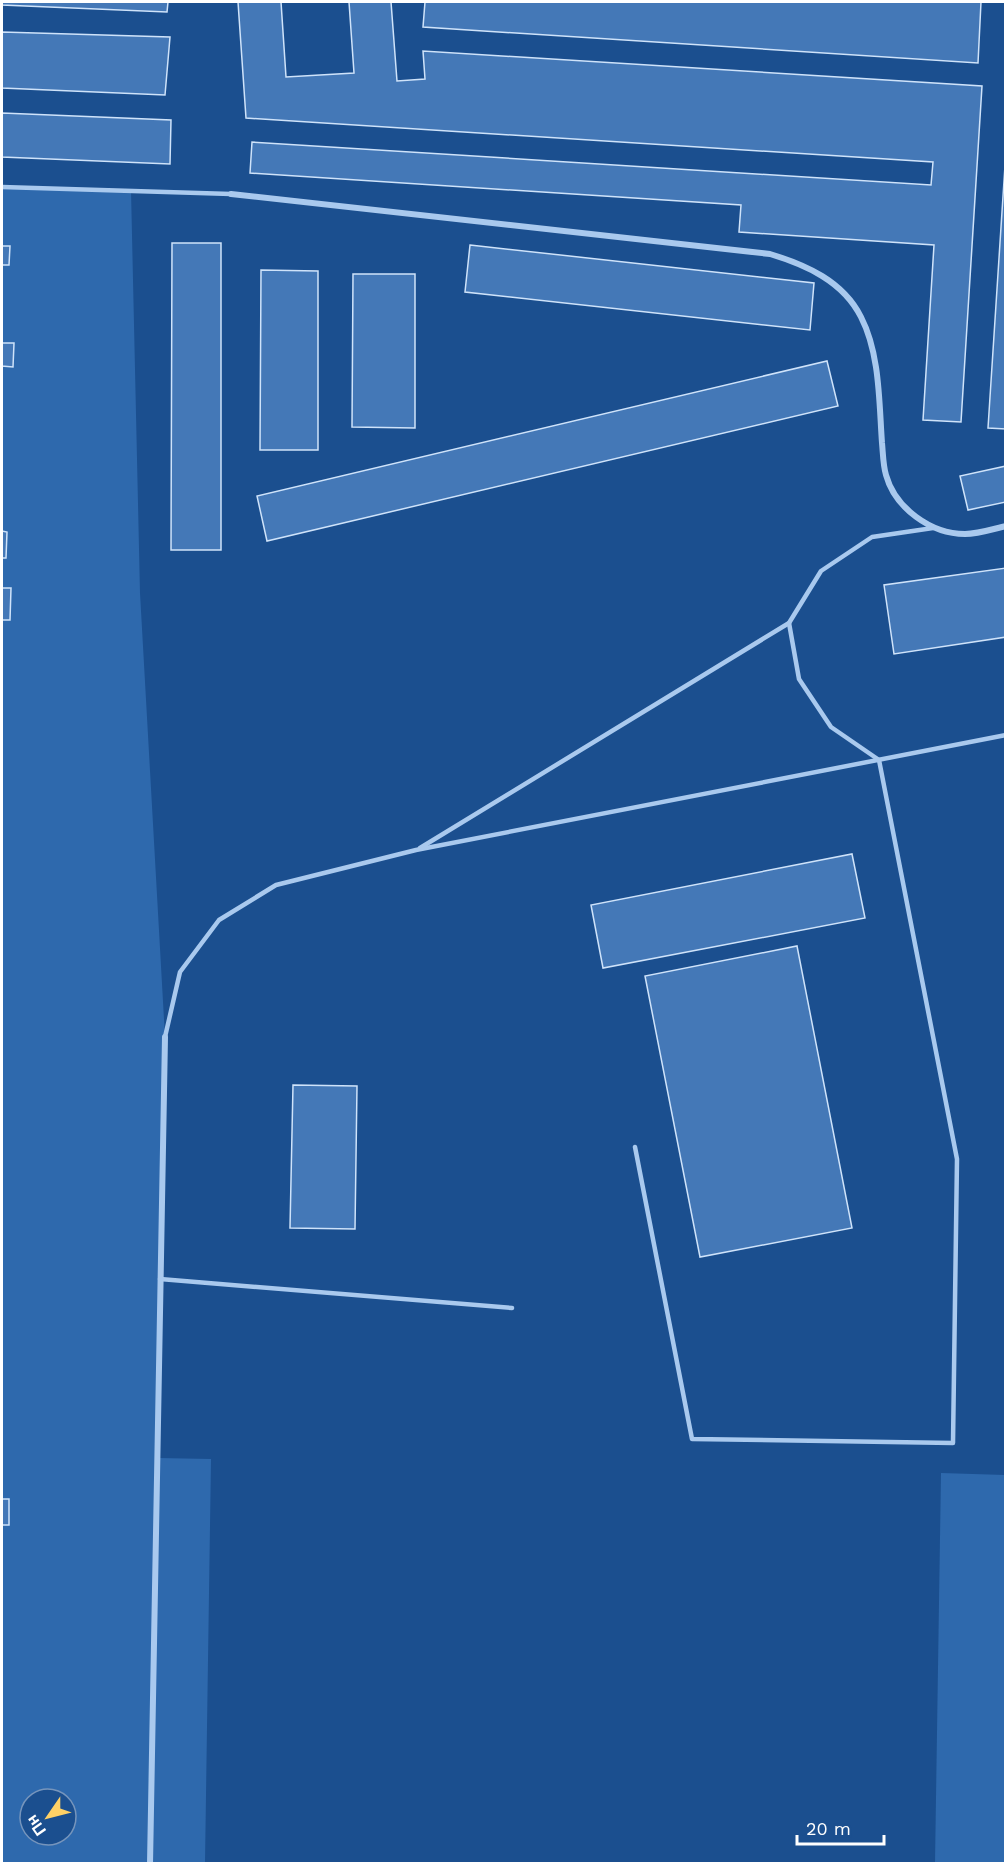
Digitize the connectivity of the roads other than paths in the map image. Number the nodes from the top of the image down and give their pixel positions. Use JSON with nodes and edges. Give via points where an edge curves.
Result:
{"nodes":[{"id":1,"x":2,"y":187,"type":"edge"},
{"id":2,"x":231,"y":194,"type":"joint"},
{"id":3,"x":1005,"y":526,"type":"edge"},
{"id":4,"x":933,"y":528,"type":"junction"},
{"id":5,"x":789,"y":623,"type":"junction"},
{"id":6,"x":1005,"y":735,"type":"edge"},
{"id":7,"x":879,"y":760,"type":"junction"},
{"id":8,"x":416,"y":850,"type":"junction"},
{"id":9,"x":165,"y":1037,"type":"joint"},
{"id":10,"x":635,"y":1147,"type":"dead end"},
{"id":11,"x":160,"y":1278,"type":"junction"},
{"id":12,"x":512,"y":1308,"type":"dead end"},
{"id":13,"x":150,"y":1863,"type":"edge"}],
"edges":[{"from":1,"to":2,"type":"lane"},
{"from":2,"to":4,"type":"street","via":[[770,254],[798,263],[826,278],[861,316],[872,342],[885,474],[895,495],[911,513]]},
{"from":3,"to":4,"type":"street","via":[[967,534]]},
{"from":4,"to":5,"type":"lane","via":[[872,537],[821,571]]},
{"from":5,"to":7,"type":"lane","via":[[799,679],[831,727]]},
{"from":5,"to":8,"type":"lane"},
{"from":6,"to":7,"type":"lane"},
{"from":7,"to":8,"type":"lane"},
{"from":7,"to":10,"type":"lane","via":[[957,1159],[953,1443],[692,1439]]},
{"from":8,"to":9,"type":"lane","via":[[276,885],[219,920],[180,972]]},
{"from":9,"to":11,"type":"street"},
{"from":11,"to":12,"type":"lane"},
{"from":11,"to":13,"type":"street"}]}
